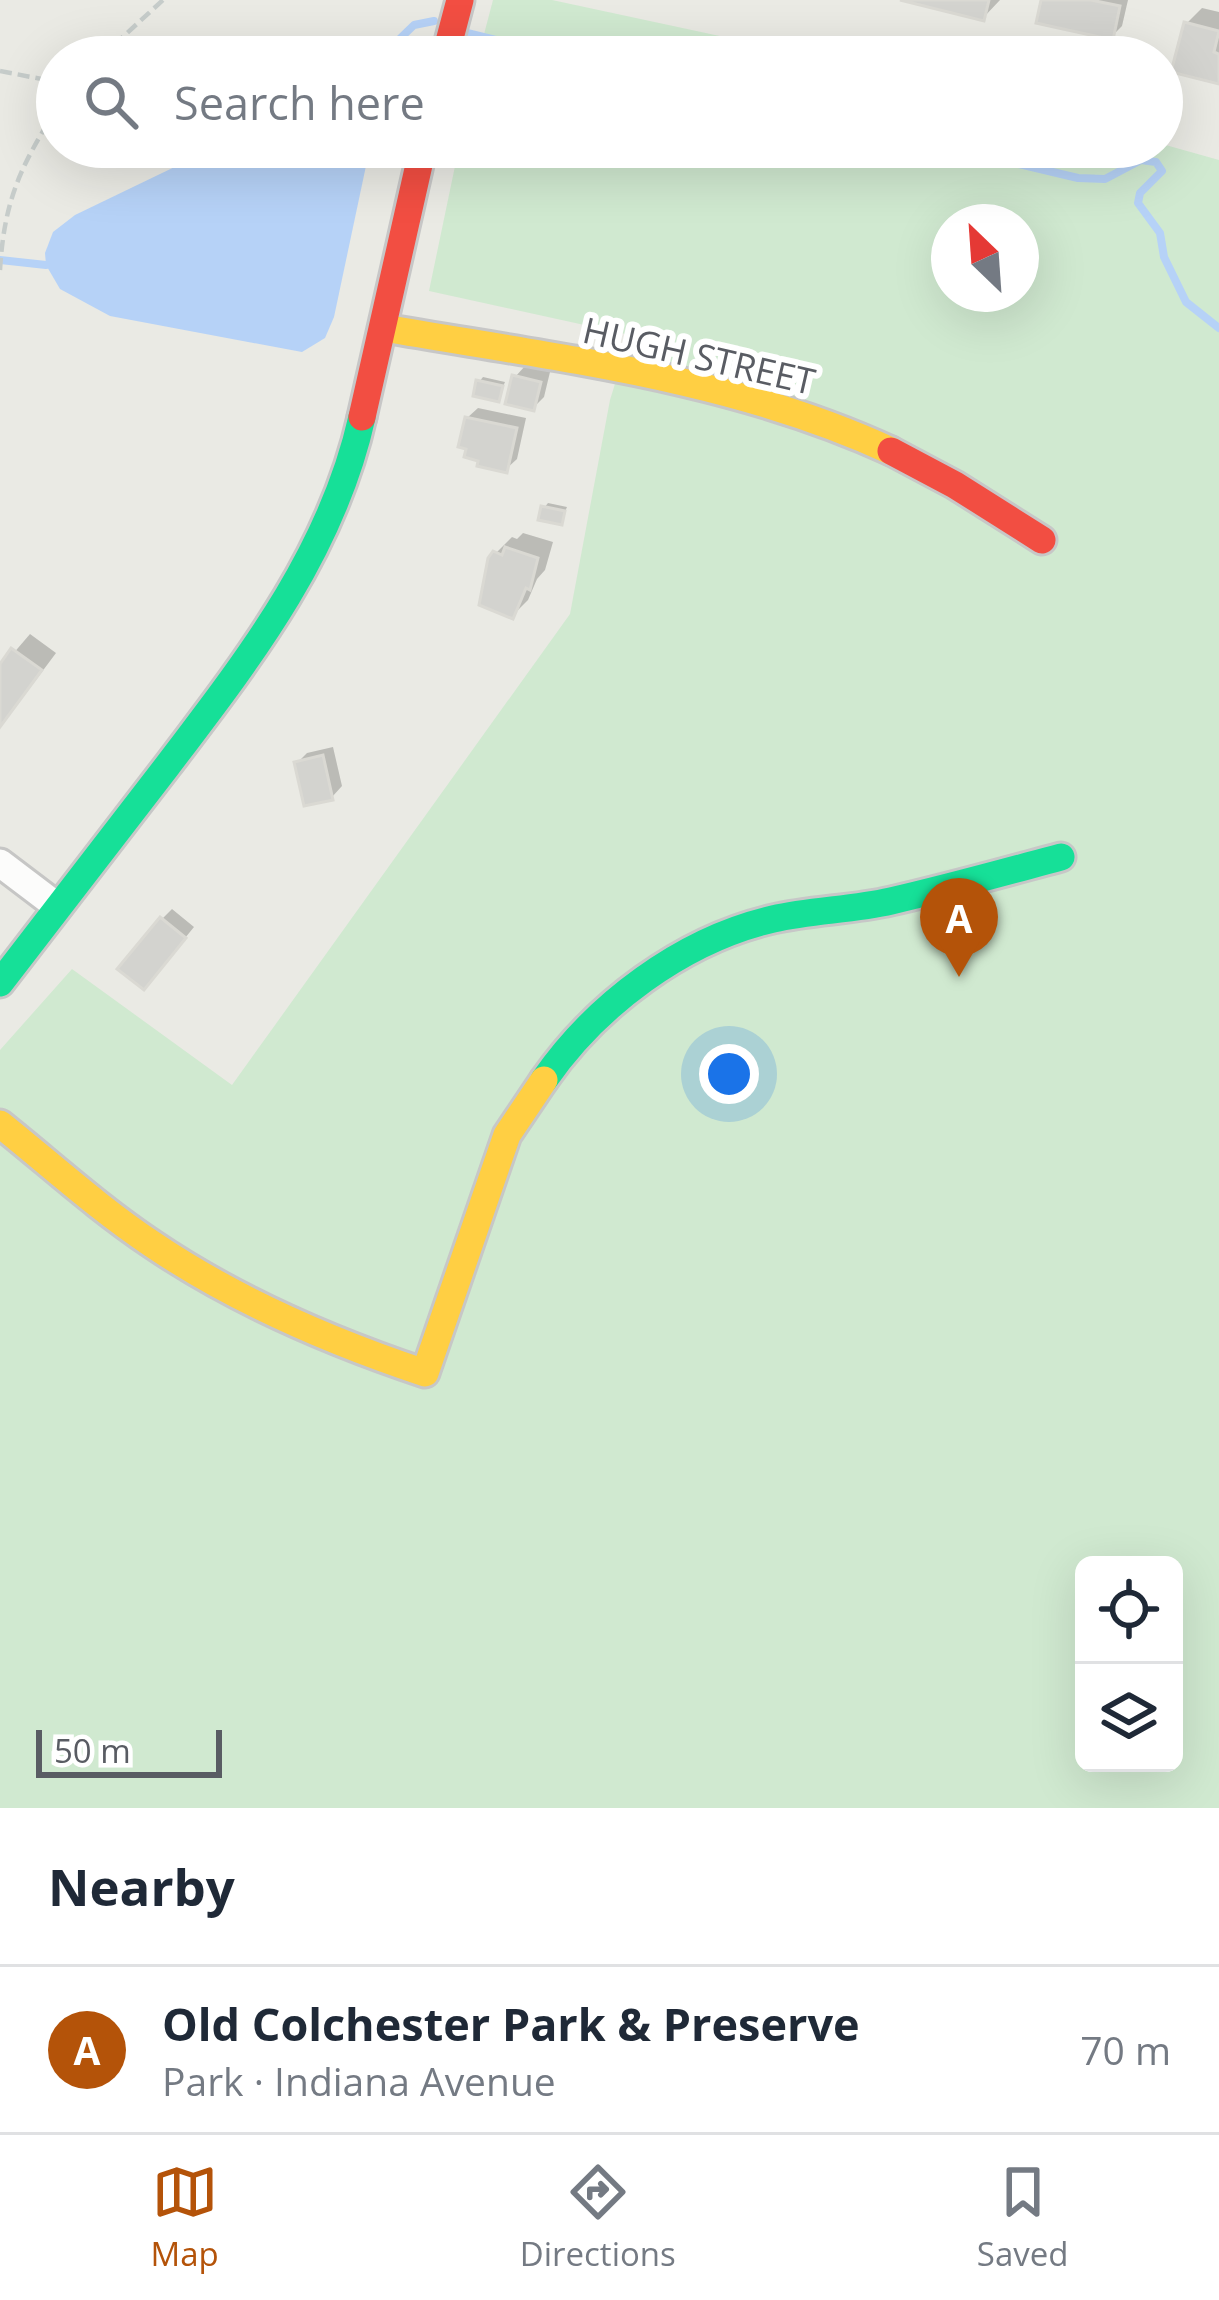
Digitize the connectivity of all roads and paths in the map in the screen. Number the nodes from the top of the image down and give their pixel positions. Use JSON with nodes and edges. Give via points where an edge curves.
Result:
{"nodes":[{"id":1,"x":163,"y":0,"type":"edge"},
{"id":2,"x":460,"y":0,"type":"edge"},
{"id":3,"x":123,"y":36,"type":"edge"},
{"id":4,"x":451,"y":36,"type":"edge"},
{"id":5,"x":0,"y":71,"type":"edge"},
{"id":6,"x":36,"y":78,"type":"edge"},
{"id":7,"x":36,"y":148,"type":"edge"},
{"id":8,"x":418,"y":168,"type":"edge"},
{"id":9,"x":1,"y":256,"type":"edge"},
{"id":10,"x":0,"y":269,"type":"edge"},
{"id":11,"x":384,"y":328,"type":"junction"},
{"id":12,"x":1042,"y":540,"type":"dead end"},
{"id":13,"x":1060,"y":857,"type":"dead end"},
{"id":14,"x":0,"y":863,"type":"edge"},
{"id":15,"x":58,"y":907,"type":"junction"},
{"id":16,"x":0,"y":983,"type":"edge"},
{"id":17,"x":0,"y":1124,"type":"edge"}],
"edges":[{"from":1,"to":3,"type":"path"},
{"from":2,"to":4,"type":"street"},
{"from":5,"to":6,"type":"path"},
{"from":7,"to":9,"type":"path","via":[[8,201]]},
{"from":8,"to":11,"type":"street"},
{"from":9,"to":10,"type":"path"},
{"from":11,"to":12,"type":"street","name":"HUGH STREET","via":[[800,413],[926,468]]},
{"from":11,"to":15,"type":"street","via":[[356,445],[311,561],[260,645]]},
{"from":13,"to":17,"type":"street","via":[[946,890],[771,919],[700,946],[614,1002],[565,1050],[507,1135],[425,1373],[281,1318],[190,1269]]},
{"from":14,"to":15,"type":"street"},
{"from":15,"to":16,"type":"street"}]}
